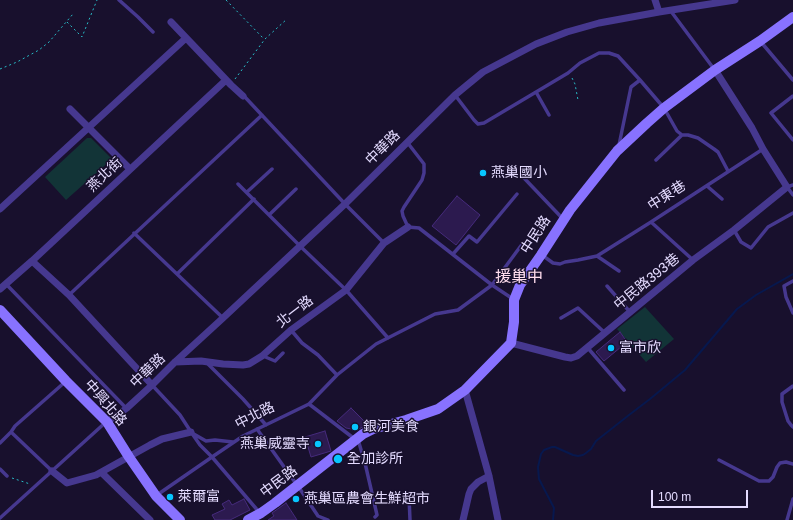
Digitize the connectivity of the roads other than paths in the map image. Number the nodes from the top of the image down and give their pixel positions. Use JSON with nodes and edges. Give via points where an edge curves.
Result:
{"nodes":[{"id":1,"x":119,"y":0,"type":"edge"},
{"id":2,"x":655,"y":0,"type":"edge"},
{"id":3,"x":735,"y":0,"type":"edge"},
{"id":4,"x":670,"y":10,"type":"junction"},
{"id":5,"x":659,"y":12,"type":"junction"},
{"id":6,"x":793,"y":17,"type":"edge"},
{"id":7,"x":170,"y":22,"type":"dead end"},
{"id":8,"x":153,"y":32,"type":"dead end"},
{"id":9,"x":186,"y":38,"type":"junction"},
{"id":10,"x":760,"y":41,"type":"junction"},
{"id":11,"x":715,"y":70,"type":"junction"},
{"id":12,"x":640,"y":80,"type":"junction"},
{"id":13,"x":793,"y":80,"type":"edge"},
{"id":14,"x":228,"y":82,"type":"junction"},
{"id":15,"x":536,"y":92,"type":"junction"},
{"id":16,"x":455,"y":95,"type":"junction"},
{"id":17,"x":244,"y":96,"type":"joint"},
{"id":18,"x":793,"y":96,"type":"edge"},
{"id":19,"x":664,"y":108,"type":"junction"},
{"id":20,"x":70,"y":109,"type":"dead end"},
{"id":21,"x":262,"y":114,"type":"junction"},
{"id":22,"x":549,"y":115,"type":"dead end"},
{"id":23,"x":88,"y":128,"type":"junction"},
{"id":24,"x":682,"y":135,"type":"junction"},
{"id":25,"x":793,"y":140,"type":"edge"},
{"id":26,"x":407,"y":142,"type":"junction"},
{"id":27,"x":763,"y":149,"type":"junction"},
{"id":28,"x":617,"y":152,"type":"junction"},
{"id":29,"x":656,"y":160,"type":"dead end"},
{"id":30,"x":130,"y":169,"type":"junction"},
{"id":31,"x":272,"y":169,"type":"dead end"},
{"id":32,"x":728,"y":171,"type":"junction"},
{"id":33,"x":524,"y":178,"type":"dead end"},
{"id":34,"x":238,"y":184,"type":"dead end"},
{"id":35,"x":707,"y":186,"type":"junction"},
{"id":36,"x":790,"y":186,"type":"edge"},
{"id":37,"x":296,"y":189,"type":"dead end"},
{"id":38,"x":247,"y":192,"type":"junction"},
{"id":39,"x":517,"y":194,"type":"dead end"},
{"id":40,"x":793,"y":195,"type":"edge"},
{"id":41,"x":254,"y":199,"type":"junction"},
{"id":42,"x":722,"y":199,"type":"dead end"},
{"id":43,"x":345,"y":204,"type":"junction"},
{"id":44,"x":0,"y":209,"type":"edge"},
{"id":45,"x":793,"y":213,"type":"edge"},
{"id":46,"x":270,"y":215,"type":"junction"},
{"id":47,"x":564,"y":219,"type":"junction"},
{"id":48,"x":651,"y":222,"type":"junction"},
{"id":49,"x":408,"y":227,"type":"junction"},
{"id":50,"x":734,"y":230,"type":"junction"},
{"id":51,"x":134,"y":233,"type":"junction"},
{"id":52,"x":384,"y":243,"type":"junction"},
{"id":53,"x":523,"y":243,"type":"dead end"},
{"id":54,"x":300,"y":246,"type":"junction"},
{"id":55,"x":453,"y":254,"type":"junction"},
{"id":56,"x":541,"y":255,"type":"junction"},
{"id":57,"x":597,"y":256,"type":"junction"},
{"id":58,"x":693,"y":260,"type":"junction"},
{"id":59,"x":32,"y":261,"type":"junction"},
{"id":60,"x":619,"y":271,"type":"dead end"},
{"id":61,"x":177,"y":274,"type":"junction"},
{"id":62,"x":793,"y":282,"type":"edge"},
{"id":63,"x":6,"y":284,"type":"junction"},
{"id":64,"x":492,"y":285,"type":"junction"},
{"id":65,"x":607,"y":286,"type":"dead end"},
{"id":66,"x":0,"y":289,"type":"edge"},
{"id":67,"x":346,"y":290,"type":"junction"},
{"id":68,"x":69,"y":295,"type":"junction"},
{"id":69,"x":514,"y":300,"type":"junction"},
{"id":70,"x":0,"y":310,"type":"edge"},
{"id":71,"x":630,"y":312,"type":"junction"},
{"id":72,"x":793,"y":313,"type":"edge"},
{"id":73,"x":223,"y":318,"type":"junction"},
{"id":74,"x":561,"y":318,"type":"dead end"},
{"id":75,"x":291,"y":330,"type":"junction"},
{"id":76,"x":604,"y":332,"type":"junction"},
{"id":77,"x":388,"y":338,"type":"junction"},
{"id":78,"x":511,"y":343,"type":"junction"},
{"id":79,"x":587,"y":347,"type":"junction"},
{"id":80,"x":283,"y":353,"type":"dead end"},
{"id":81,"x":262,"y":356,"type":"junction"},
{"id":82,"x":206,"y":361,"type":"junction"},
{"id":83,"x":175,"y":362,"type":"junction"},
{"id":84,"x":337,"y":375,"type":"junction"},
{"id":85,"x":66,"y":380,"type":"junction"},
{"id":86,"x":152,"y":385,"type":"junction"},
{"id":87,"x":793,"y":386,"type":"edge"},
{"id":88,"x":465,"y":390,"type":"junction"},
{"id":89,"x":624,"y":390,"type":"dead end"},
{"id":90,"x":309,"y":404,"type":"junction"},
{"id":91,"x":127,"y":408,"type":"junction"},
{"id":92,"x":107,"y":422,"type":"junction"},
{"id":93,"x":266,"y":425,"type":"junction"},
{"id":94,"x":793,"y":426,"type":"edge"},
{"id":95,"x":257,"y":429,"type":"junction"},
{"id":96,"x":11,"y":432,"type":"junction"},
{"id":97,"x":191,"y":432,"type":"junction"},
{"id":98,"x":356,"y":440,"type":"junction"},
{"id":99,"x":233,"y":442,"type":"junction"},
{"id":100,"x":0,"y":443,"type":"edge"},
{"id":101,"x":392,"y":455,"type":"dead end"},
{"id":102,"x":129,"y":457,"type":"junction"},
{"id":103,"x":212,"y":457,"type":"junction"},
{"id":104,"x":719,"y":460,"type":"dead end"},
{"id":105,"x":365,"y":463,"type":"junction"},
{"id":106,"x":793,"y":464,"type":"edge"},
{"id":107,"x":0,"y":469,"type":"edge"},
{"id":108,"x":52,"y":471,"type":"junction"},
{"id":109,"x":102,"y":473,"type":"junction"},
{"id":110,"x":7,"y":476,"type":"road end"},
{"id":111,"x":489,"y":476,"type":"junction"},
{"id":112,"x":297,"y":485,"type":"junction"},
{"id":113,"x":156,"y":496,"type":"junction"},
{"id":114,"x":409,"y":496,"type":"dead end"},
{"id":115,"x":793,"y":499,"type":"edge"},
{"id":116,"x":261,"y":513,"type":"junction"},
{"id":117,"x":0,"y":518,"type":"edge"},
{"id":118,"x":376,"y":519,"type":"edge"},
{"id":119,"x":150,"y":520,"type":"edge"},
{"id":120,"x":180,"y":520,"type":"edge"},
{"id":121,"x":248,"y":520,"type":"edge"},
{"id":122,"x":328,"y":520,"type":"edge"},
{"id":123,"x":371,"y":520,"type":"edge"},
{"id":124,"x":410,"y":520,"type":"edge"},
{"id":125,"x":463,"y":520,"type":"edge"},
{"id":126,"x":498,"y":520,"type":"edge"},
{"id":127,"x":787,"y":520,"type":"edge"}],
"edges":[{"from":1,"to":8,"type":"lane"},
{"from":2,"to":5,"type":"street"},
{"from":3,"to":4,"type":"street","name":"中華路"},
{"from":4,"to":5,"type":"street","name":"中華路"},
{"from":4,"to":11,"type":"lane"},
{"from":5,"to":16,"type":"street","name":"中華路","via":[[598,23],[536,44],[484,72]]},
{"from":6,"to":10,"type":"street","name":"中民路"},
{"from":7,"to":9,"type":"street"},
{"from":9,"to":14,"type":"street"},
{"from":9,"to":23,"type":"street"},
{"from":10,"to":11,"type":"street","name":"中民路"},
{"from":10,"to":13,"type":"lane"},
{"from":11,"to":19,"type":"street","name":"中民路"},
{"from":11,"to":27,"type":"street"},
{"from":12,"to":15,"type":"lane","via":[[618,56],[599,53]]},
{"from":12,"to":19,"type":"lane"},
{"from":12,"to":28,"type":"lane","via":[[632,87]]},
{"from":14,"to":17,"type":"street"},
{"from":14,"to":30,"type":"street","name":"燕北街"},
{"from":15,"to":16,"type":"lane","via":[[484,123],[478,124]]},
{"from":15,"to":22,"type":"lane"},
{"from":16,"to":26,"type":"street","name":"中華路"},
{"from":17,"to":21,"type":"lane"},
{"from":18,"to":25,"type":"lane","via":[[771,113]]},
{"from":19,"to":24,"type":"lane"},
{"from":19,"to":28,"type":"street","name":"中民路"},
{"from":20,"to":23,"type":"street"},
{"from":21,"to":43,"type":"lane"},
{"from":21,"to":51,"type":"lane"},
{"from":23,"to":30,"type":"street"},
{"from":23,"to":44,"type":"street"},
{"from":24,"to":29,"type":"lane"},
{"from":24,"to":32,"type":"lane","via":[[698,138],[718,152]]},
{"from":26,"to":43,"type":"street","name":"中華路"},
{"from":26,"to":49,"type":"lane","via":[[424,164],[422,180],[402,211]]},
{"from":27,"to":32,"type":"lane","name":"中東巷"},
{"from":27,"to":36,"type":"street"},
{"from":28,"to":47,"type":"street","name":"中民路"},
{"from":30,"to":59,"type":"street","name":"燕北街"},
{"from":31,"to":38,"type":"lane"},
{"from":32,"to":35,"type":"lane","name":"中東巷"},
{"from":33,"to":47,"type":"lane"},
{"from":34,"to":38,"type":"lane"},
{"from":35,"to":42,"type":"lane"},
{"from":35,"to":48,"type":"lane","name":"中東巷"},
{"from":36,"to":40,"type":"lane"},
{"from":36,"to":50,"type":"street","name":"中民路393巷"},
{"from":37,"to":46,"type":"lane"},
{"from":38,"to":41,"type":"lane"},
{"from":39,"to":55,"type":"lane","via":[[477,242],[469,236]]},
{"from":41,"to":46,"type":"lane"},
{"from":41,"to":61,"type":"lane"},
{"from":43,"to":52,"type":"lane"},
{"from":43,"to":54,"type":"street","name":"中華路"},
{"from":45,"to":50,"type":"lane","via":[[768,227],[751,248],[741,242]]},
{"from":46,"to":54,"type":"lane"},
{"from":47,"to":56,"type":"street","name":"中民路"},
{"from":48,"to":57,"type":"lane","name":"中東巷"},
{"from":48,"to":58,"type":"lane"},
{"from":49,"to":52,"type":"street","name":"北一路"},
{"from":49,"to":55,"type":"lane","via":[[419,228]]},
{"from":50,"to":58,"type":"street","name":"中民路393巷"},
{"from":51,"to":61,"type":"lane"},
{"from":51,"to":68,"type":"lane"},
{"from":52,"to":67,"type":"street","name":"北一路"},
{"from":53,"to":64,"type":"lane","name":"中北路"},
{"from":54,"to":67,"type":"lane"},
{"from":54,"to":73,"type":"street","name":"中華路"},
{"from":55,"to":64,"type":"lane"},
{"from":56,"to":57,"type":"lane","name":"中東巷","via":[[553,263],[560,264]]},
{"from":56,"to":69,"type":"street","name":"中民路","via":[[520,285]]},
{"from":57,"to":60,"type":"lane"},
{"from":58,"to":71,"type":"street","name":"中民路393巷"},
{"from":59,"to":63,"type":"street","name":"燕北街"},
{"from":59,"to":68,"type":"street"},
{"from":61,"to":73,"type":"lane"},
{"from":62,"to":72,"type":"lane","via":[[784,286]]},
{"from":63,"to":66,"type":"street","name":"燕北街"},
{"from":63,"to":91,"type":"lane"},
{"from":64,"to":69,"type":"lane"},
{"from":64,"to":77,"type":"lane","name":"中北路","via":[[458,310],[434,314]]},
{"from":65,"to":71,"type":"lane"},
{"from":67,"to":75,"type":"street","name":"北一路"},
{"from":67,"to":77,"type":"lane"},
{"from":68,"to":86,"type":"street"},
{"from":69,"to":78,"type":"street","name":"中民路"},
{"from":70,"to":85,"type":"street","name":"中興北路"},
{"from":71,"to":76,"type":"street","name":"中民路393巷"},
{"from":73,"to":83,"type":"street","name":"中華路"},
{"from":74,"to":76,"type":"lane","via":[[578,308]]},
{"from":75,"to":81,"type":"street","name":"北一路"},
{"from":75,"to":84,"type":"lane"},
{"from":76,"to":79,"type":"street","name":"中民路393巷"},
{"from":77,"to":84,"type":"lane","name":"中北路","via":[[376,344]]},
{"from":78,"to":79,"type":"street","name":"中民路393巷","via":[[566,358],[577,356]]},
{"from":78,"to":88,"type":"street","name":"中民路"},
{"from":79,"to":89,"type":"lane"},
{"from":80,"to":81,"type":"lane","via":[[275,361]]},
{"from":81,"to":82,"type":"street","name":"北一路","via":[[243,365]]},
{"from":82,"to":83,"type":"street","name":"北一路"},
{"from":82,"to":93,"type":"lane"},
{"from":83,"to":86,"type":"street","name":"中華路"},
{"from":84,"to":90,"type":"lane","name":"中北路"},
{"from":85,"to":92,"type":"street","name":"中興北路"},
{"from":85,"to":96,"type":"lane"},
{"from":86,"to":91,"type":"street","name":"中華路"},
{"from":86,"to":97,"type":"lane","via":[[180,415]]},
{"from":87,"to":94,"type":"lane","via":[[782,394],[782,402],[788,421]]},
{"from":88,"to":98,"type":"street","name":"中民路","via":[[438,409],[373,429]]},
{"from":88,"to":111,"type":"street"},
{"from":90,"to":93,"type":"lane","name":"中北路"},
{"from":90,"to":98,"type":"lane"},
{"from":91,"to":92,"type":"street","name":"中華路"},
{"from":92,"to":102,"type":"street","name":"中興北路"},
{"from":92,"to":108,"type":"lane"},
{"from":93,"to":95,"type":"lane","name":"中北路"},
{"from":95,"to":99,"type":"lane","name":"中北路"},
{"from":95,"to":112,"type":"lane"},
{"from":96,"to":100,"type":"lane"},
{"from":96,"to":108,"type":"lane"},
{"from":97,"to":99,"type":"lane","via":[[206,441]]},
{"from":97,"to":102,"type":"street","via":[[162,439]]},
{"from":97,"to":103,"type":"lane"},
{"from":98,"to":105,"type":"lane"},
{"from":98,"to":112,"type":"street","name":"中民路"},
{"from":99,"to":103,"type":"lane","name":"中北路"},
{"from":101,"to":105,"type":"lane"},
{"from":102,"to":109,"type":"street"},
{"from":102,"to":113,"type":"street","name":"中興北路"},
{"from":103,"to":113,"type":"lane","name":"中北路"},
{"from":103,"to":116,"type":"lane"},
{"from":104,"to":106,"type":"lane","via":[[758,481],[769,481],[780,463]]},
{"from":105,"to":118,"type":"lane"},
{"from":107,"to":110,"type":"lane"},
{"from":108,"to":109,"type":"street","via":[[67,483]]},
{"from":108,"to":117,"type":"lane"},
{"from":109,"to":119,"type":"street"},
{"from":111,"to":125,"type":"street","via":[[478,482],[468,494]]},
{"from":111,"to":126,"type":"street"},
{"from":112,"to":116,"type":"street","name":"中民路"},
{"from":112,"to":122,"type":"lane","via":[[318,516]]},
{"from":113,"to":120,"type":"street","name":"中興北路"},
{"from":114,"to":124,"type":"lane"},
{"from":115,"to":127,"type":"lane"},
{"from":116,"to":121,"type":"street","name":"中民路"},
{"from":118,"to":123,"type":"lane"}]}
